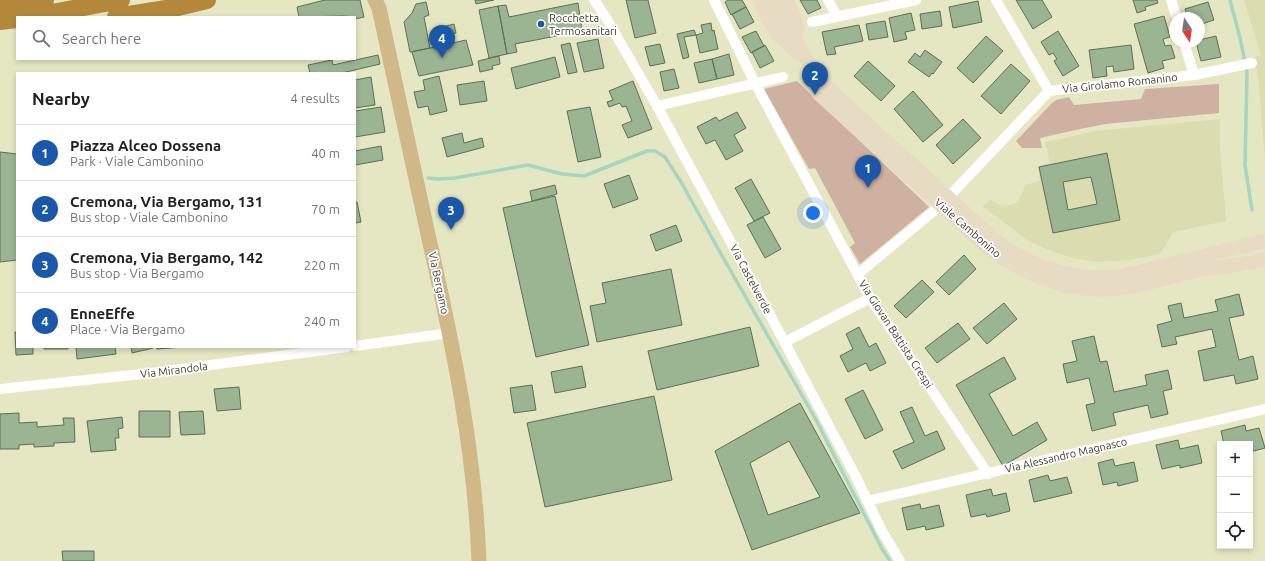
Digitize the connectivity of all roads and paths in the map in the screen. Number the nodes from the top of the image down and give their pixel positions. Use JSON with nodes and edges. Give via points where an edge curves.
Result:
{"nodes":[{"id":1,"x":45,"y":0,"type":"edge"},
{"id":2,"x":121,"y":0,"type":"edge"},
{"id":3,"x":207,"y":0,"type":"edge"},
{"id":4,"x":594,"y":0,"type":"edge"},
{"id":5,"x":714,"y":0,"type":"edge"},
{"id":6,"x":759,"y":0,"type":"edge"},
{"id":7,"x":775,"y":0,"type":"edge"},
{"id":8,"x":787,"y":0,"type":"edge"},
{"id":9,"x":828,"y":0,"type":"edge"},
{"id":10,"x":916,"y":0,"type":"edge"},
{"id":11,"x":996,"y":0,"type":"edge"},
{"id":12,"x":1171,"y":0,"type":"edge"},
{"id":13,"x":378,"y":3,"type":"edge"},
{"id":14,"x":0,"y":7,"type":"edge"},
{"id":15,"x":1175,"y":12,"type":"edge"},
{"id":16,"x":37,"y":16,"type":"edge"},
{"id":17,"x":122,"y":16,"type":"edge"},
{"id":18,"x":837,"y":16,"type":"junction"},
{"id":19,"x":16,"y":19,"type":"edge"},
{"id":20,"x":0,"y":21,"type":"edge"},
{"id":21,"x":812,"y":22,"type":"dead end"},
{"id":22,"x":0,"y":27,"type":"edge"},
{"id":23,"x":16,"y":27,"type":"edge"},
{"id":24,"x":1186,"y":48,"type":"edge"},
{"id":25,"x":805,"y":59,"type":"junction"},
{"id":26,"x":1252,"y":63,"type":"dead end"},
{"id":27,"x":1194,"y":75,"type":"junction"},
{"id":28,"x":783,"y":77,"type":"dead end"},
{"id":29,"x":754,"y":83,"type":"junction"},
{"id":30,"x":1049,"y":91,"type":"junction"},
{"id":31,"x":657,"y":106,"type":"junction"},
{"id":32,"x":944,"y":202,"type":"junction"},
{"id":33,"x":1265,"y":241,"type":"edge"},
{"id":34,"x":1265,"y":259,"type":"edge"},
{"id":35,"x":858,"y":274,"type":"junction"},
{"id":36,"x":870,"y":298,"type":"junction"},
{"id":37,"x":450,"y":334,"type":"junction"},
{"id":38,"x":784,"y":342,"type":"junction"},
{"id":39,"x":356,"y":346,"type":"edge"},
{"id":40,"x":339,"y":348,"type":"edge"},
{"id":41,"x":0,"y":389,"type":"edge"},
{"id":42,"x":1265,"y":408,"type":"edge"},
{"id":43,"x":988,"y":474,"type":"junction"},
{"id":44,"x":867,"y":501,"type":"junction"},
{"id":45,"x":479,"y":561,"type":"edge"},
{"id":46,"x":900,"y":561,"type":"edge"}],
"edges":[{"from":1,"to":14,"type":"highway"},
{"from":2,"to":16,"type":"highway"},
{"from":3,"to":17,"type":"highway"},
{"from":4,"to":31,"type":"street","name":"Via Castelverde"},
{"from":5,"to":29,"type":"street","name":"Via Giovan Battista Crespi"},
{"from":6,"to":25,"type":"street","via":[[781,38]]},
{"from":7,"to":25,"type":"street"},
{"from":8,"to":25,"type":"street","via":[[799,31]]},
{"from":9,"to":18,"type":"street"},
{"from":10,"to":18,"type":"street"},
{"from":11,"to":30,"type":"street"},
{"from":12,"to":15,"type":"street"},
{"from":13,"to":37,"type":"main road","name":"Via Bergamo"},
{"from":18,"to":21,"type":"street"},
{"from":19,"to":20,"type":"highway"},
{"from":22,"to":23,"type":"highway"},
{"from":24,"to":27,"type":"street"},
{"from":25,"to":32,"type":"street","name":"Viale Cambonino","via":[[814,74],[814,85],[818,93]]},
{"from":26,"to":27,"type":"street","name":"Via Girolamo Romanino"},
{"from":27,"to":30,"type":"street","name":"Via Girolamo Romanino"},
{"from":28,"to":29,"type":"street"},
{"from":29,"to":31,"type":"street"},
{"from":29,"to":35,"type":"street","name":"Via Giovan Battista Crespi"},
{"from":30,"to":32,"type":"street","name":"Via Girolamo Romanino"},
{"from":31,"to":38,"type":"street","name":"Via Castelverde"},
{"from":32,"to":33,"type":"street","name":"Viale Cambonino","via":[[1012,252],[1058,272],[1085,276],[1114,277],[1131,274]]},
{"from":32,"to":34,"type":"street","name":"Viale Cambonino","via":[[988,248],[1005,260],[1055,284],[1082,289],[1116,289]]},
{"from":32,"to":35,"type":"street","name":"Via Girolamo Romanino"},
{"from":35,"to":36,"type":"street","name":"Via Giovan Battista Crespi"},
{"from":36,"to":38,"type":"street"},
{"from":36,"to":43,"type":"street","name":"Via Giovan Battista Crespi"},
{"from":37,"to":39,"type":"street"},
{"from":37,"to":45,"type":"main road","name":"Via Bergamo","via":[[464,414]]},
{"from":38,"to":44,"type":"street","name":"Via Castelverde"},
{"from":40,"to":41,"type":"street","name":"Via Mirandola","via":[[151,373]]},
{"from":42,"to":43,"type":"street","name":"Via Alessandro Magnasco"},
{"from":43,"to":44,"type":"street","name":"Via Alessandro Magnasco"},
{"from":44,"to":46,"type":"street","name":"Via Castelverde"}]}
